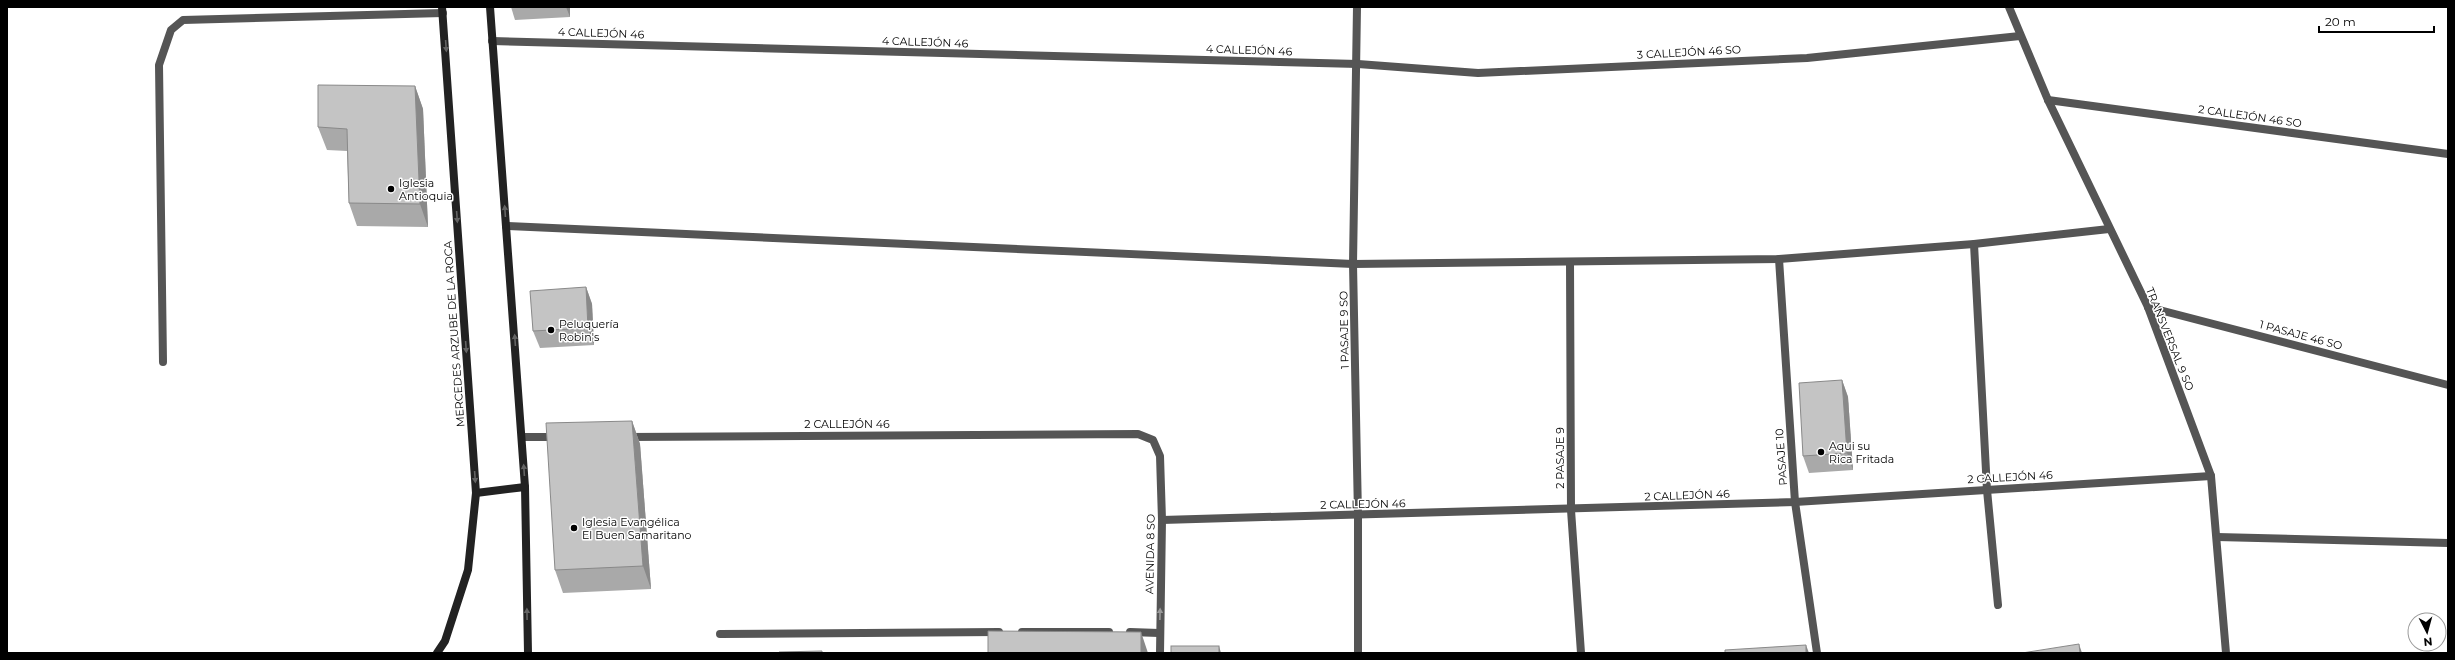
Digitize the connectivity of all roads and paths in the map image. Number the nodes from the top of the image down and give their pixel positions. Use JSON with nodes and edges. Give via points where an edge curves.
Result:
{"nodes":[{"id":1,"x":490,"y":7,"type":"edge"},
{"id":2,"x":1357,"y":7,"type":"edge"},
{"id":3,"x":2009,"y":7,"type":"edge"},
{"id":4,"x":443,"y":10,"type":"edge"},
{"id":5,"x":2020,"y":36,"type":"junction"},
{"id":6,"x":492,"y":41,"type":"junction"},
{"id":7,"x":1358,"y":64,"type":"junction"},
{"id":8,"x":2048,"y":100,"type":"junction"},
{"id":9,"x":2448,"y":154,"type":"edge"},
{"id":10,"x":506,"y":226,"type":"junction"},
{"id":11,"x":2109,"y":228,"type":"junction"},
{"id":12,"x":1974,"y":244,"type":"junction"},
{"id":13,"x":1779,"y":259,"type":"junction"},
{"id":14,"x":1570,"y":262,"type":"junction"},
{"id":15,"x":1353,"y":264,"type":"junction"},
{"id":16,"x":2148,"y":307,"type":"junction"},
{"id":17,"x":163,"y":362,"type":"dead end"},
{"id":18,"x":2448,"y":385,"type":"edge"},
{"id":19,"x":522,"y":437,"type":"junction"},
{"id":20,"x":570,"y":437,"type":"edge"},
{"id":21,"x":618,"y":437,"type":"edge"},
{"id":22,"x":1160,"y":456,"type":"joint"},
{"id":23,"x":2212,"y":476,"type":"junction"},
{"id":24,"x":525,"y":487,"type":"junction"},
{"id":25,"x":1987,"y":490,"type":"junction"},
{"id":26,"x":476,"y":493,"type":"junction"},
{"id":27,"x":1795,"y":502,"type":"junction"},
{"id":28,"x":1571,"y":510,"type":"junction"},
{"id":29,"x":1358,"y":515,"type":"junction"},
{"id":30,"x":1162,"y":520,"type":"junction"},
{"id":31,"x":2217,"y":537,"type":"junction"},
{"id":32,"x":2448,"y":543,"type":"edge"},
{"id":33,"x":1998,"y":605,"type":"dead end"},
{"id":34,"x":1160,"y":633,"type":"junction"},
{"id":35,"x":720,"y":634,"type":"dead end"},
{"id":36,"x":437,"y":653,"type":"edge"},
{"id":37,"x":528,"y":653,"type":"edge"},
{"id":38,"x":1160,"y":653,"type":"edge"},
{"id":39,"x":1358,"y":653,"type":"edge"},
{"id":40,"x":1581,"y":653,"type":"edge"},
{"id":41,"x":1817,"y":653,"type":"edge"},
{"id":42,"x":2226,"y":653,"type":"edge"}],
"edges":[{"from":1,"to":6,"type":"street"},
{"from":2,"to":7,"type":"street","name":"1 PASAJE 9 SO"},
{"from":3,"to":5,"type":"street","name":"TRANSVERSAL 9 SO"},
{"from":4,"to":17,"type":"street","via":[[183,20],[170,30],[159,65]]},
{"from":4,"to":26,"type":"street","name":"MERCEDES ARZUBE DE LA ROCA","one_way":true},
{"from":5,"to":7,"type":"street","name":"3 CALLEJÓN 46 SO","via":[[1807,58],[1478,73]]},
{"from":5,"to":8,"type":"street","name":"TRANSVERSAL 9 SO"},
{"from":6,"to":7,"type":"street","name":"4 CALLEJÓN 46"},
{"from":10,"to":6,"type":"street","one_way":true},
{"from":7,"to":15,"type":"street","name":"1 PASAJE 9 SO"},
{"from":8,"to":9,"type":"street","name":"2 CALLEJÓN 46 SO"},
{"from":8,"to":11,"type":"street","name":"TRANSVERSAL 9 SO"},
{"from":10,"to":15,"type":"street"},
{"from":19,"to":10,"type":"street","one_way":true},
{"from":11,"to":12,"type":"street"},
{"from":11,"to":16,"type":"street","name":"TRANSVERSAL 9 SO"},
{"from":12,"to":13,"type":"street"},
{"from":12,"to":25,"type":"street"},
{"from":13,"to":14,"type":"street"},
{"from":13,"to":27,"type":"street","name":"PASAJE 10"},
{"from":14,"to":15,"type":"street"},
{"from":14,"to":28,"type":"street","name":"2 PASAJE 9"},
{"from":15,"to":29,"type":"street","name":"1 PASAJE 9 SO"},
{"from":16,"to":18,"type":"street","name":"1 PASAJE 46 SO"},
{"from":16,"to":23,"type":"street","name":"TRANSVERSAL 9 SO"},
{"from":19,"to":20,"type":"street"},
{"from":24,"to":19,"type":"street","one_way":true},
{"from":21,"to":22,"type":"street","name":"2 CALLEJÓN 46","via":[[1138,434],[1153,440]]},
{"from":22,"to":30,"type":"street","name":"AVENIDA 8 SO"},
{"from":23,"to":25,"type":"street","name":"2 CALLEJÓN 46"},
{"from":23,"to":31,"type":"street","name":"TRANSVERSAL 9 SO"},
{"from":24,"to":26,"type":"street"},
{"from":37,"to":24,"type":"street","one_way":true},
{"from":25,"to":27,"type":"street","name":"2 CALLEJÓN 46"},
{"from":25,"to":33,"type":"street"},
{"from":26,"to":36,"type":"street","name":"MERCEDES ARZUBE DE LA ROCA","via":[[468,570],[446,641]]},
{"from":27,"to":28,"type":"street","name":"2 CALLEJÓN 46"},
{"from":27,"to":41,"type":"street","name":"PASAJE 10"},
{"from":28,"to":29,"type":"street","name":"2 CALLEJÓN 46"},
{"from":28,"to":40,"type":"street","name":"2 PASAJE 9"},
{"from":29,"to":30,"type":"street","name":"2 CALLEJÓN 46"},
{"from":29,"to":39,"type":"street","name":"1 PASAJE 9 SO"},
{"from":34,"to":30,"type":"street","name":"AVENIDA 8 SO","one_way":true},
{"from":31,"to":32,"type":"street"},
{"from":31,"to":42,"type":"street","name":"TRANSVERSAL 9 SO"},
{"from":34,"to":35,"type":"street"},
{"from":34,"to":38,"type":"street","name":"AVENIDA 8 SO"}]}
